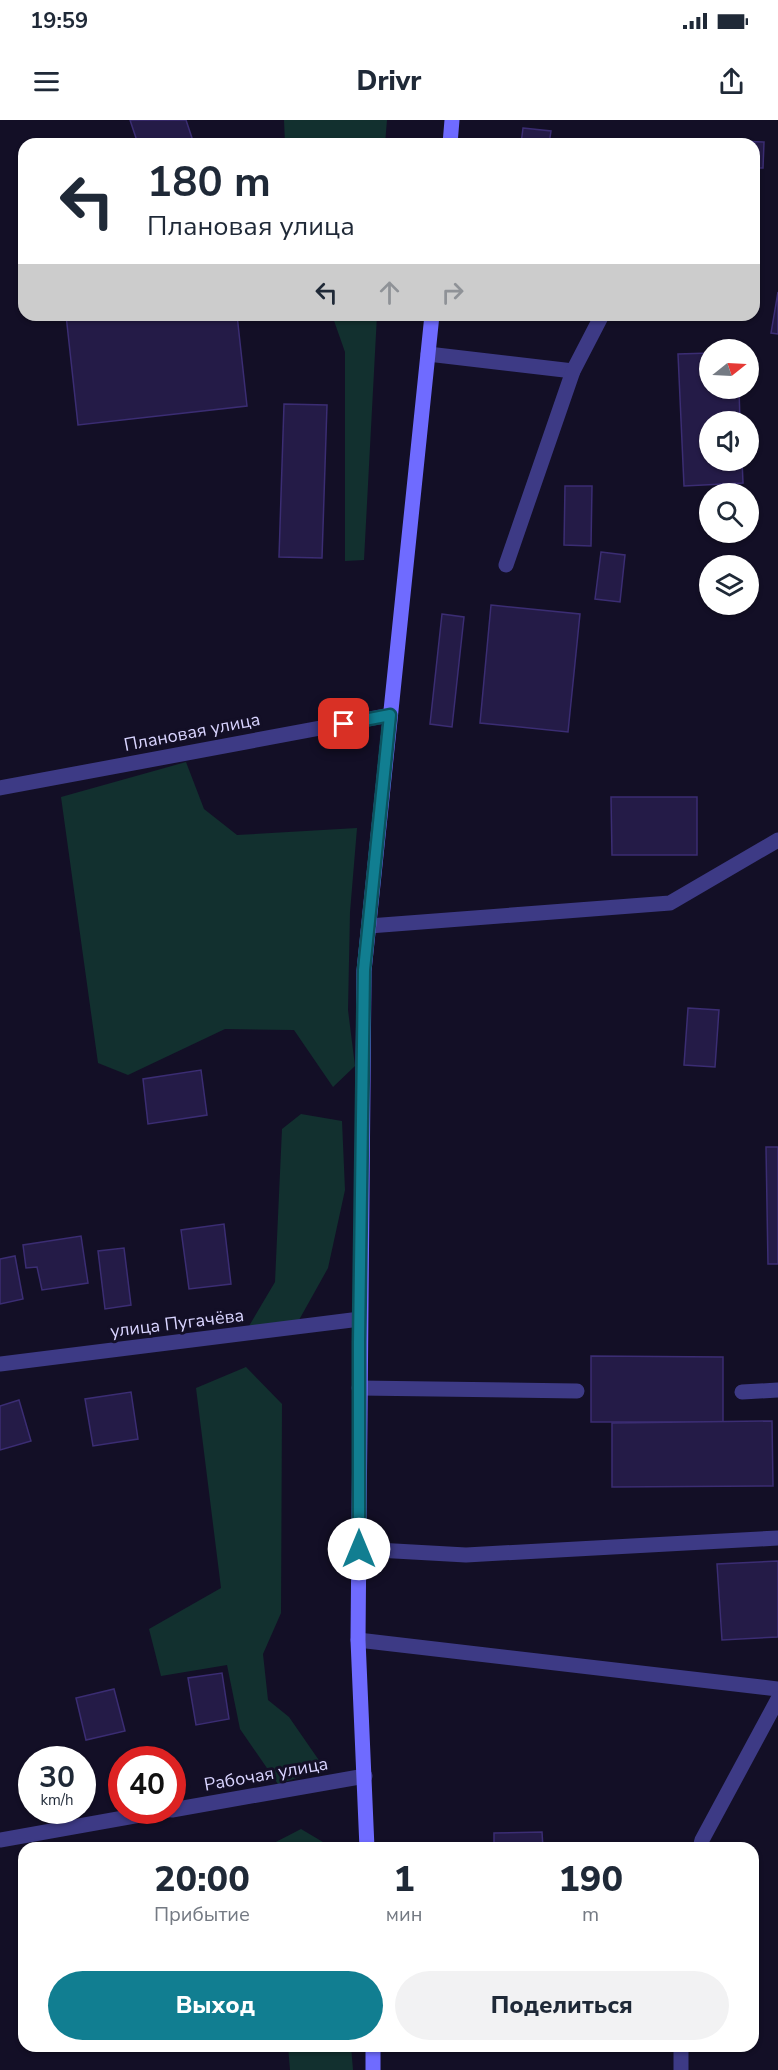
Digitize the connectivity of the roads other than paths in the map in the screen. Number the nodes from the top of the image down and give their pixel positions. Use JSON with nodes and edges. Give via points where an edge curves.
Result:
{"nodes":[{"id":1,"x":452,"y":120,"type":"edge"},
{"id":2,"x":450,"y":138,"type":"edge"},
{"id":3,"x":431,"y":321,"type":"edge"},
{"id":4,"x":599,"y":321,"type":"edge"},
{"id":5,"x":428,"y":354,"type":"junction"},
{"id":6,"x":573,"y":371,"type":"junction"},
{"id":7,"x":506,"y":565,"type":"dead end"},
{"id":8,"x":390,"y":715,"type":"junction"},
{"id":9,"x":0,"y":788,"type":"edge"},
{"id":10,"x":778,"y":840,"type":"edge"},
{"id":11,"x":369,"y":926,"type":"junction"},
{"id":12,"x":360,"y":1319,"type":"junction"},
{"id":13,"x":0,"y":1364,"type":"edge"},
{"id":14,"x":359,"y":1388,"type":"junction"},
{"id":15,"x":778,"y":1390,"type":"edge"},
{"id":16,"x":577,"y":1391,"type":"dead end"},
{"id":17,"x":742,"y":1392,"type":"dead end"},
{"id":18,"x":778,"y":1538,"type":"edge"},
{"id":19,"x":359,"y":1549,"type":"junction"},
{"id":20,"x":358,"y":1640,"type":"junction"},
{"id":21,"x":778,"y":1689,"type":"edge"},
{"id":22,"x":778,"y":1699,"type":"edge"},
{"id":23,"x":365,"y":1776,"type":"junction"},
{"id":24,"x":186,"y":1808,"type":"edge"},
{"id":25,"x":108,"y":1821,"type":"edge"},
{"id":26,"x":0,"y":1840,"type":"edge"},
{"id":27,"x":367,"y":1842,"type":"edge"},
{"id":28,"x":702,"y":1842,"type":"edge"},
{"id":29,"x":373,"y":2052,"type":"edge"},
{"id":30,"x":681,"y":2052,"type":"edge"},
{"id":31,"x":374,"y":2070,"type":"edge"},
{"id":32,"x":681,"y":2070,"type":"edge"}],
"edges":[{"from":1,"to":2,"type":"street"},
{"from":3,"to":5,"type":"street"},
{"from":4,"to":6,"type":"street"},
{"from":5,"to":6,"type":"street"},
{"from":5,"to":8,"type":"street"},
{"from":6,"to":7,"type":"street"},
{"from":8,"to":9,"type":"street","name":"Плановая улица"},
{"from":8,"to":11,"type":"street"},
{"from":10,"to":11,"type":"street","via":[[670,903]]},
{"from":11,"to":12,"type":"street","via":[[364,970]]},
{"from":12,"to":13,"type":"street","name":"улица Пугачёва"},
{"from":12,"to":14,"type":"street"},
{"from":14,"to":16,"type":"street"},
{"from":14,"to":19,"type":"street"},
{"from":15,"to":17,"type":"street"},
{"from":18,"to":19,"type":"street","via":[[466,1555]]},
{"from":19,"to":20,"type":"street"},
{"from":20,"to":21,"type":"street"},
{"from":20,"to":23,"type":"street"},
{"from":22,"to":28,"type":"street"},
{"from":23,"to":24,"type":"street","name":"Рабочая улица"},
{"from":23,"to":27,"type":"street"},
{"from":25,"to":26,"type":"street"},
{"from":29,"to":31,"type":"street"},
{"from":30,"to":32,"type":"street"}]}
